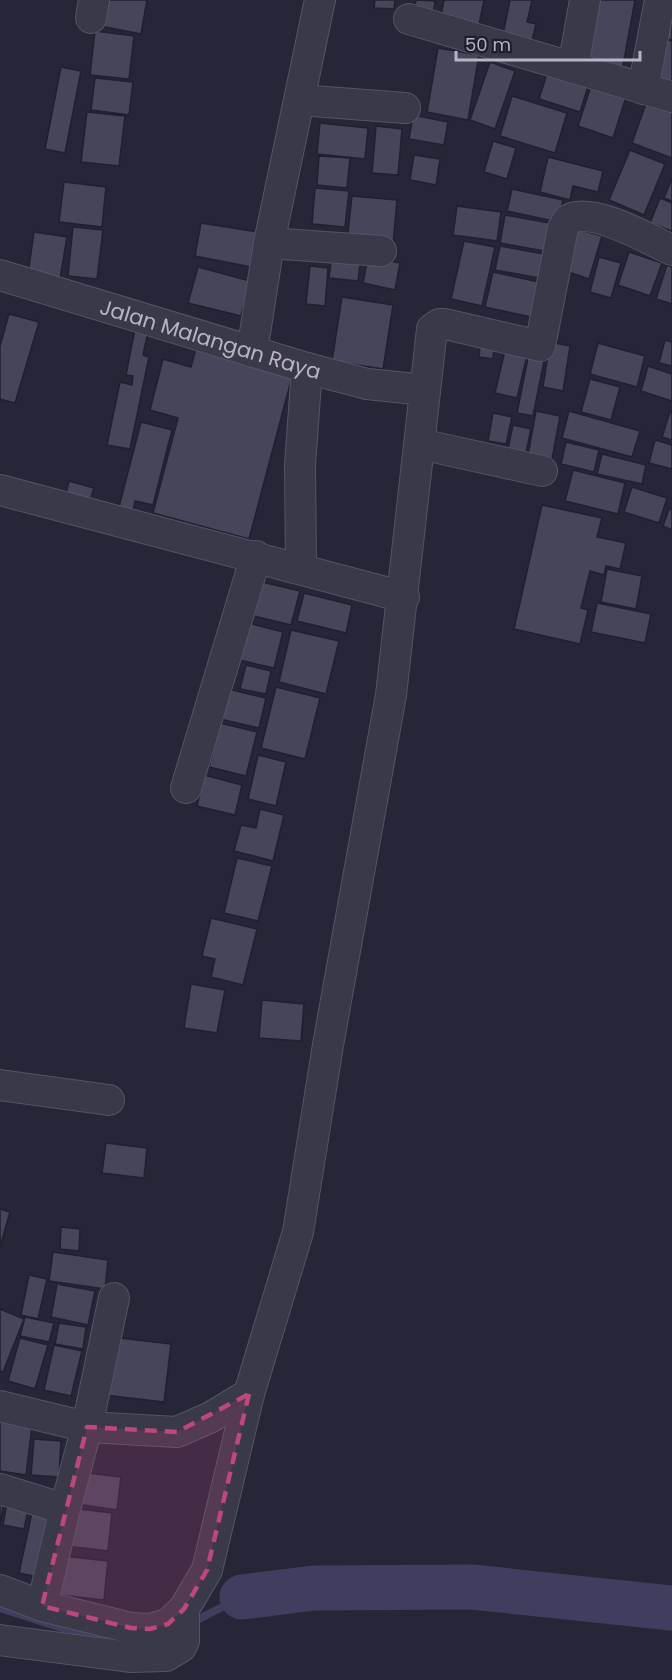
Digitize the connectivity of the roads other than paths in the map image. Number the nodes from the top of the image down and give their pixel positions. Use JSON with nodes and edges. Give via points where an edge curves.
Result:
{"nodes":[{"id":1,"x":320,"y":0,"type":"edge"},
{"id":2,"x":585,"y":0,"type":"edge"},
{"id":3,"x":660,"y":0,"type":"edge"},
{"id":4,"x":409,"y":19,"type":"dead end"},
{"id":5,"x":573,"y":68,"type":"junction"},
{"id":6,"x":643,"y":89,"type":"junction"},
{"id":7,"x":672,"y":97,"type":"edge"},
{"id":8,"x":300,"y":100,"type":"junction"},
{"id":9,"x":405,"y":108,"type":"dead end"},
{"id":10,"x":269,"y":243,"type":"junction"},
{"id":11,"x":672,"y":250,"type":"edge"},
{"id":12,"x":381,"y":252,"type":"dead end"},
{"id":13,"x":0,"y":275,"type":"edge"},
{"id":14,"x":252,"y":352,"type":"junction"},
{"id":15,"x":307,"y":368,"type":"junction"},
{"id":16,"x":425,"y":390,"type":"junction"},
{"id":17,"x":420,"y":444,"type":"junction"},
{"id":18,"x":542,"y":471,"type":"dead end"},
{"id":19,"x":0,"y":490,"type":"edge"},
{"id":20,"x":256,"y":556,"type":"junction"},
{"id":21,"x":301,"y":568,"type":"junction"},
{"id":22,"x":404,"y":597,"type":"junction"},
{"id":23,"x":186,"y":788,"type":"dead end"},
{"id":24,"x":0,"y":1085,"type":"edge"},
{"id":25,"x":109,"y":1100,"type":"dead end"},
{"id":26,"x":114,"y":1298,"type":"dead end"},
{"id":27,"x":249,"y":1394,"type":"junction"},
{"id":28,"x":0,"y":1406,"type":"edge"},
{"id":29,"x":87,"y":1427,"type":"junction"},
{"id":30,"x":0,"y":1489,"type":"edge"},
{"id":31,"x":65,"y":1509,"type":"junction"},
{"id":32,"x":0,"y":1590,"type":"edge"},
{"id":33,"x":42,"y":1606,"type":"junction"},
{"id":34,"x":185,"y":1619,"type":"junction"},
{"id":35,"x":0,"y":1640,"type":"edge"}],
"edges":[{"from":1,"to":8,"type":"street"},
{"from":2,"to":5,"type":"street"},
{"from":3,"to":6,"type":"street"},
{"from":4,"to":5,"type":"street"},
{"from":5,"to":6,"type":"street"},
{"from":6,"to":7,"type":"street"},
{"from":8,"to":9,"type":"street"},
{"from":8,"to":10,"type":"street"},
{"from":10,"to":12,"type":"street"},
{"from":10,"to":14,"type":"street"},
{"from":11,"to":16,"type":"street","via":[[599,217],[568,220],[563,228],[540,346],[439,324],[432,329]]},
{"from":13,"to":14,"type":"street","name":"Jalan Malangan Raya"},
{"from":14,"to":15,"type":"street","name":"Jalan Malangan Raya"},
{"from":15,"to":16,"type":"street","name":"Jalan Malangan Raya","via":[[367,384]]},
{"from":15,"to":21,"type":"street","via":[[300,465]]},
{"from":16,"to":17,"type":"street"},
{"from":17,"to":18,"type":"street"},
{"from":17,"to":22,"type":"street"},
{"from":19,"to":20,"type":"street"},
{"from":20,"to":21,"type":"street"},
{"from":20,"to":23,"type":"street"},
{"from":21,"to":22,"type":"street"},
{"from":22,"to":27,"type":"street","via":[[391,695],[298,1232]]},
{"from":24,"to":25,"type":"street"},
{"from":26,"to":29,"type":"street"},
{"from":27,"to":29,"type":"street","via":[[177,1432]]},
{"from":27,"to":34,"type":"street","via":[[207,1570]]},
{"from":28,"to":29,"type":"street"},
{"from":29,"to":31,"type":"street"},
{"from":30,"to":31,"type":"street"},
{"from":31,"to":33,"type":"street"},
{"from":32,"to":33,"type":"street"},
{"from":33,"to":34,"type":"street","via":[[131,1629],[150,1629]]},
{"from":34,"to":35,"type":"street","via":[[182,1647],[166,1656],[130,1658]]}]}
